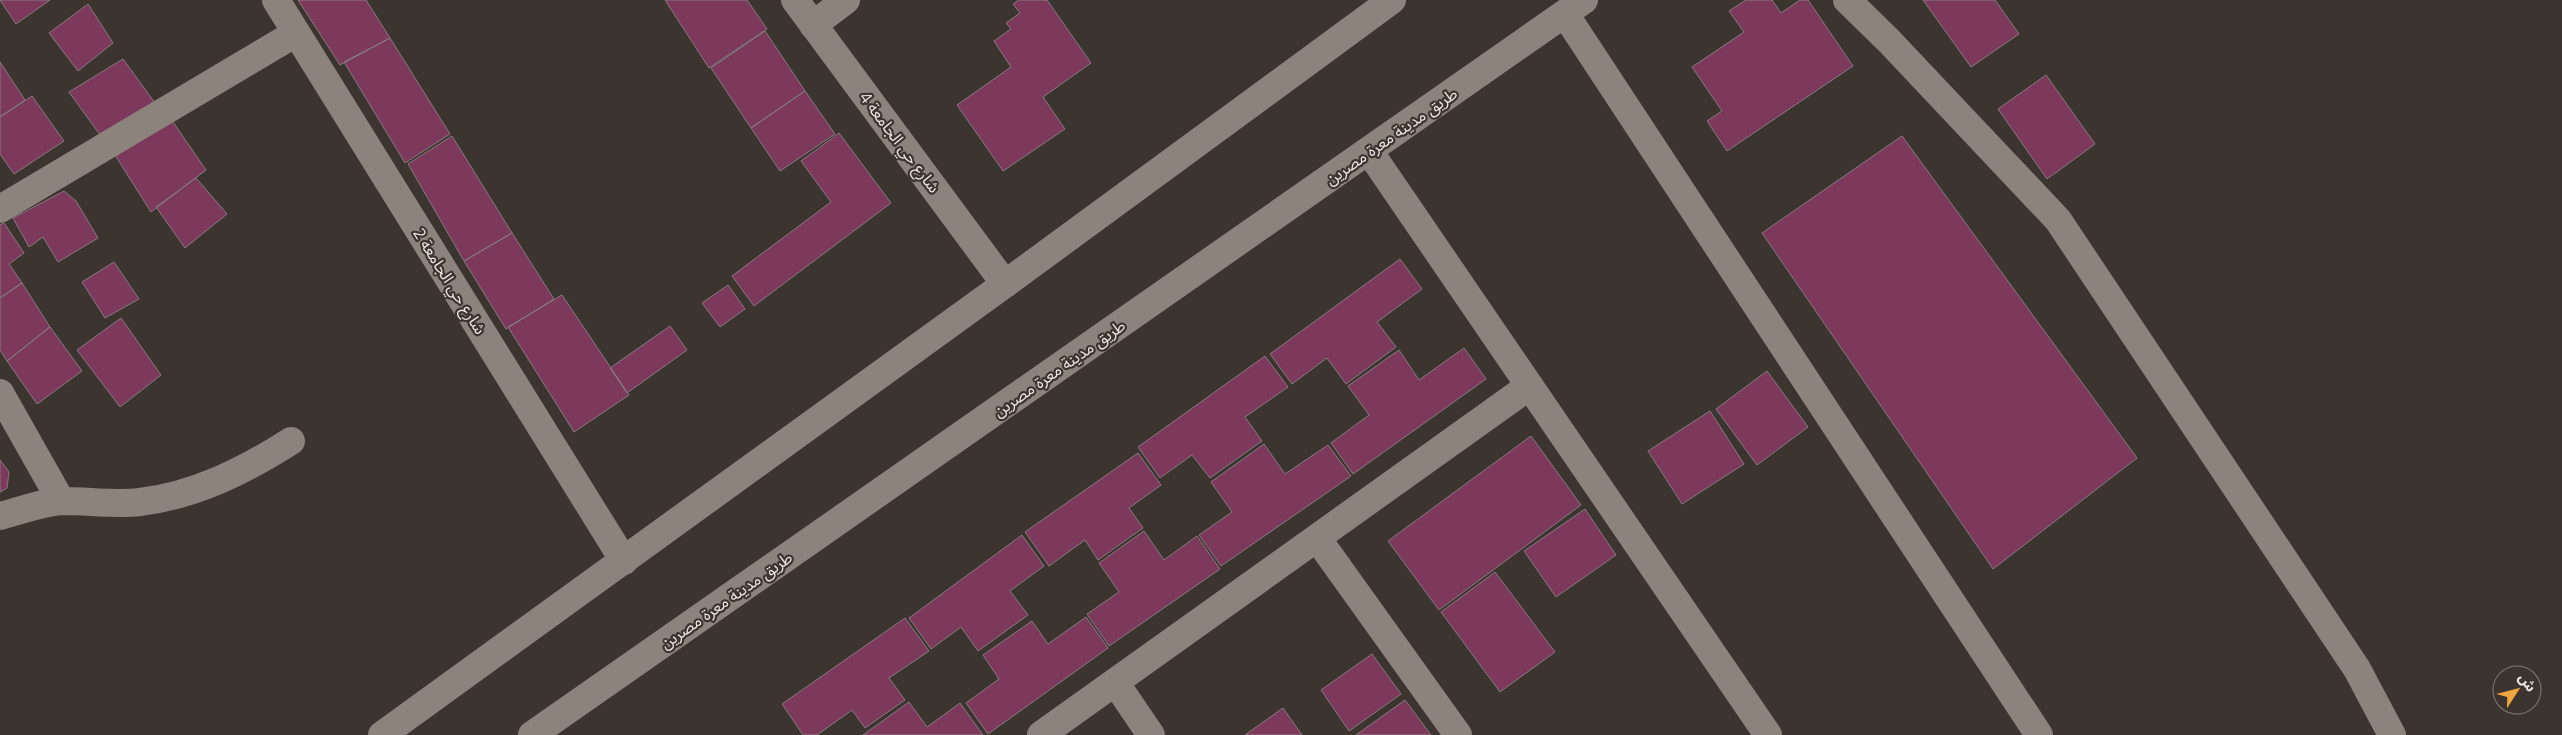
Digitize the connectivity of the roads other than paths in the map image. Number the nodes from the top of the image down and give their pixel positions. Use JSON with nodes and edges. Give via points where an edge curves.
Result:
{"nodes":[{"id":1,"x":276,"y":0,"type":"edge"},
{"id":2,"x":795,"y":0,"type":"edge"},
{"id":3,"x":846,"y":0,"type":"edge"},
{"id":4,"x":1392,"y":0,"type":"edge"},
{"id":5,"x":1847,"y":0,"type":"edge"},
{"id":6,"x":1575,"y":7,"type":"edge"},
{"id":7,"x":813,"y":25,"type":"junction"},
{"id":8,"x":296,"y":33,"type":"junction"},
{"id":9,"x":1369,"y":151,"type":"junction"},
{"id":10,"x":0,"y":209,"type":"edge"},
{"id":11,"x":1005,"y":284,"type":"junction"},
{"id":12,"x":1528,"y":387,"type":"junction"},
{"id":13,"x":0,"y":393,"type":"edge"},
{"id":14,"x":291,"y":441,"type":"dead end"},
{"id":15,"x":62,"y":501,"type":"junction"},
{"id":16,"x":0,"y":516,"type":"edge"},
{"id":17,"x":1317,"y":538,"type":"junction"},
{"id":18,"x":624,"y":561,"type":"junction"},
{"id":19,"x":1115,"y":682,"type":"junction"},
{"id":20,"x":382,"y":735,"type":"edge"},
{"id":21,"x":532,"y":735,"type":"edge"},
{"id":22,"x":1042,"y":735,"type":"edge"},
{"id":23,"x":1151,"y":735,"type":"edge"},
{"id":24,"x":1458,"y":735,"type":"edge"},
{"id":25,"x":1768,"y":735,"type":"edge"},
{"id":26,"x":2039,"y":735,"type":"edge"},
{"id":27,"x":2392,"y":735,"type":"edge"}],
"edges":[{"from":1,"to":8,"type":"street","name":"شارع حي الجامعة 2"},
{"from":2,"to":7,"type":"street","name":"شارع حي الجامعة 4"},
{"from":3,"to":7,"type":"street"},
{"from":4,"to":11,"type":"street"},
{"from":5,"to":27,"type":"street","via":[[2058,220],[2357,669]]},
{"from":6,"to":9,"type":"street","name":"طريق مدينة معرة مصرين"},
{"from":6,"to":26,"type":"street"},
{"from":7,"to":11,"type":"street","name":"شارع حي الجامعة 4"},
{"from":8,"to":10,"type":"street"},
{"from":8,"to":18,"type":"street","name":"شارع حي الجامعة 2"},
{"from":9,"to":12,"type":"street"},
{"from":9,"to":21,"type":"street","name":"طريق مدينة معرة مصرين"},
{"from":11,"to":18,"type":"street"},
{"from":12,"to":17,"type":"street"},
{"from":12,"to":25,"type":"street"},
{"from":13,"to":15,"type":"street"},
{"from":14,"to":15,"type":"street","via":[[256,464],[178,494],[120,503]]},
{"from":15,"to":16,"type":"street"},
{"from":17,"to":19,"type":"street"},
{"from":17,"to":24,"type":"street"},
{"from":18,"to":20,"type":"street"},
{"from":19,"to":22,"type":"street"},
{"from":19,"to":23,"type":"street"}]}
